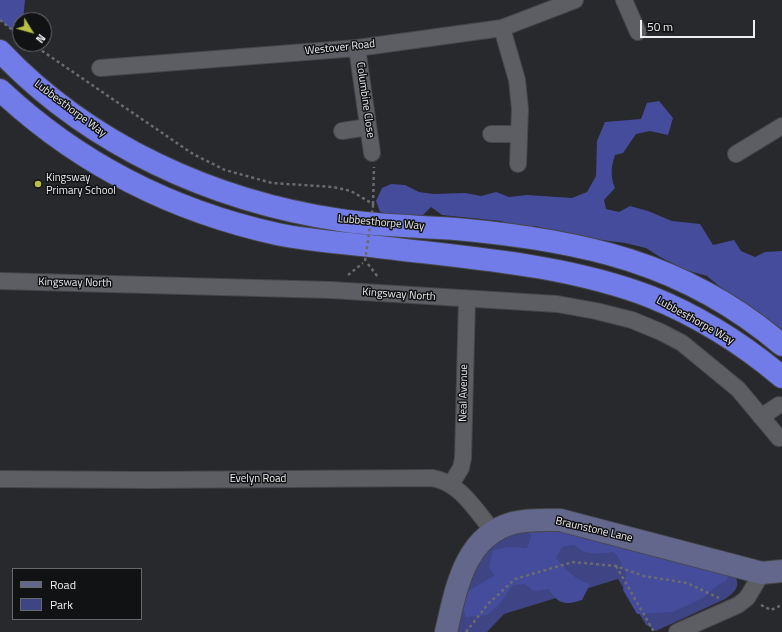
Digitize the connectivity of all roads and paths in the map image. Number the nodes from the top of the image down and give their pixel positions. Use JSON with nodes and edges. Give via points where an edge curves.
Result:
{"nodes":[{"id":1,"x":575,"y":0,"type":"edge"},
{"id":2,"x":624,"y":0,"type":"edge"},
{"id":3,"x":0,"y":20,"type":"edge"},
{"id":4,"x":502,"y":28,"type":"junction"},
{"id":5,"x":12,"y":30,"type":"edge"},
{"id":6,"x":638,"y":32,"type":"dead end"},
{"id":7,"x":357,"y":48,"type":"junction"},
{"id":8,"x":0,"y":51,"type":"edge"},
{"id":9,"x":44,"y":52,"type":"edge"},
{"id":10,"x":100,"y":68,"type":"dead end"},
{"id":11,"x":0,"y":90,"type":"edge"},
{"id":12,"x":368,"y":126,"type":"junction"},
{"id":13,"x":782,"y":126,"type":"edge"},
{"id":14,"x":342,"y":131,"type":"dead end"},
{"id":15,"x":491,"y":134,"type":"dead end"},
{"id":16,"x":519,"y":134,"type":"junction"},
{"id":17,"x":372,"y":153,"type":"joint"},
{"id":18,"x":736,"y":154,"type":"dead end"},
{"id":19,"x":518,"y":164,"type":"dead end"},
{"id":20,"x":373,"y":205,"type":"junction"},
{"id":21,"x":365,"y":261,"type":"dead end"},
{"id":22,"x":0,"y":281,"type":"edge"},
{"id":23,"x":467,"y":299,"type":"junction"},
{"id":24,"x":782,"y":344,"type":"edge"},
{"id":25,"x":782,"y":377,"type":"edge"},
{"id":26,"x":779,"y":405,"type":"dead end"},
{"id":27,"x":762,"y":417,"type":"junction"},
{"id":28,"x":779,"y":438,"type":"dead end"},
{"id":29,"x":0,"y":479,"type":"edge"},
{"id":30,"x":451,"y":484,"type":"junction"},
{"id":31,"x":493,"y":531,"type":"junction"},
{"id":32,"x":616,"y":566,"type":"junction"},
{"id":33,"x":772,"y":572,"type":"edge"},
{"id":34,"x":747,"y":598,"type":"junction"},
{"id":35,"x":782,"y":605,"type":"edge"},
{"id":36,"x":726,"y":610,"type":"junction"},
{"id":37,"x":446,"y":632,"type":"edge"},
{"id":38,"x":466,"y":632,"type":"edge"},
{"id":39,"x":654,"y":632,"type":"edge"},
{"id":40,"x":677,"y":632,"type":"edge"}],
"edges":[{"from":1,"to":4,"type":"street","name":"Westover Road"},
{"from":2,"to":6,"type":"street"},
{"from":3,"to":5,"type":"path"},
{"from":4,"to":7,"type":"street","name":"Westover Road"},
{"from":4,"to":16,"type":"street","via":[[517,80]]},
{"from":7,"to":10,"type":"street","name":"Westover Road"},
{"from":7,"to":12,"type":"street","name":"Columbine Close"},
{"from":8,"to":24,"type":"highway","name":"Lubbesthorpe Way","via":[[52,99],[108,137],[166,169],[206,186],[269,206],[342,220],[458,229],[579,246],[614,254],[664,271],[715,297]]},
{"from":9,"to":20,"type":"path","via":[[193,154],[225,170],[272,183],[333,186],[351,191]]},
{"from":11,"to":25,"type":"highway","name":"Lubbesthorpe Way","via":[[33,120],[87,157],[145,190],[187,207],[228,222],[280,235],[544,269],[608,283],[673,307],[760,359]]},
{"from":12,"to":14,"type":"street"},
{"from":12,"to":17,"type":"street","name":"Columbine Close"},
{"from":13,"to":18,"type":"street"},
{"from":15,"to":16,"type":"street"},
{"from":16,"to":19,"type":"street"},
{"from":17,"to":20,"type":"path"},
{"from":20,"to":21,"type":"path","bridge":true},
{"from":22,"to":23,"type":"street","name":"Kingsway North","via":[[331,290]]},
{"from":23,"to":27,"type":"street","name":"Kingsway North","via":[[557,304],[632,320],[682,343],[738,388]]},
{"from":23,"to":30,"type":"street","name":"Neal Avenue","via":[[463,458],[461,468]]},
{"from":26,"to":27,"type":"street"},
{"from":27,"to":28,"type":"street","name":"Kingsway North"},
{"from":29,"to":30,"type":"street","name":"Evelyn Road","via":[[432,478]]},
{"from":30,"to":31,"type":"street","name":"Evelyn Road"},
{"from":31,"to":33,"type":"street","name":"Braunstone Lane","via":[[513,523],[560,520]]},
{"from":31,"to":37,"type":"street","name":"Braunstone Lane","via":[[465,563]]},
{"from":32,"to":36,"type":"path","via":[[644,576],[687,583],[719,597]]},
{"from":32,"to":38,"type":"path","via":[[573,562],[515,579],[488,604]]},
{"from":32,"to":39,"type":"path"},
{"from":33,"to":34,"type":"street"},
{"from":34,"to":35,"type":"path","via":[[771,610]]},
{"from":34,"to":36,"type":"street"},
{"from":36,"to":40,"type":"street"}]}
